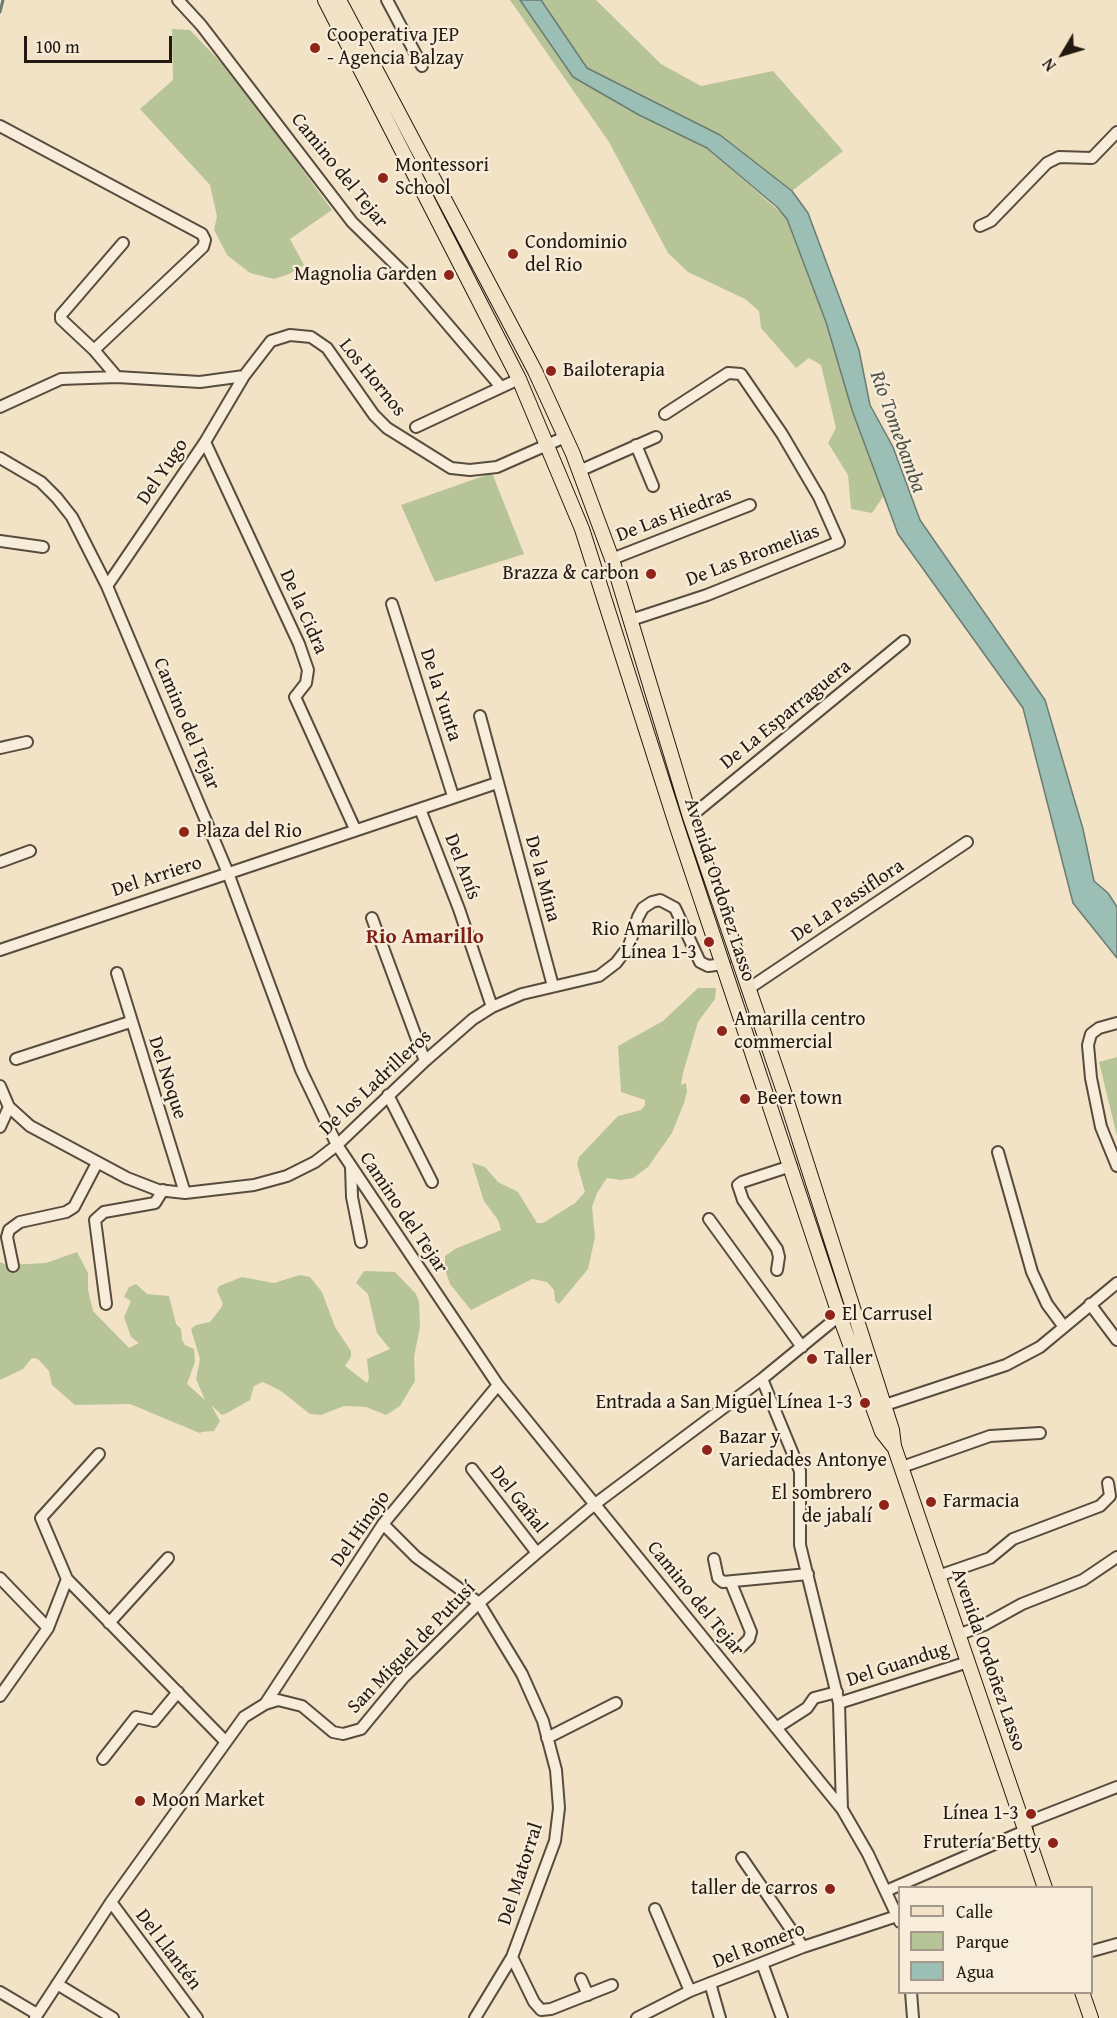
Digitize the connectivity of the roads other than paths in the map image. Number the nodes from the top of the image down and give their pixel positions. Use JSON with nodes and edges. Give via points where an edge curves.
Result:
{"nodes":[{"id":1,"x":178,"y":0,"type":"edge"},
{"id":2,"x":325,"y":0,"type":"edge"},
{"id":3,"x":339,"y":0,"type":"edge"},
{"id":4,"x":387,"y":0,"type":"edge"},
{"id":5,"x":422,"y":66,"type":"dead end"},
{"id":6,"x":0,"y":126,"type":"edge"},
{"id":7,"x":1117,"y":132,"type":"edge"},
{"id":8,"x":980,"y":226,"type":"dead end"},
{"id":9,"x":123,"y":243,"type":"dead end"},
{"id":10,"x":94,"y":350,"type":"junction"},
{"id":11,"x":244,"y":376,"type":"junction"},
{"id":12,"x":117,"y":377,"type":"junction"},
{"id":13,"x":519,"y":379,"type":"junction"},
{"id":14,"x":501,"y":387,"type":"junction"},
{"id":15,"x":0,"y":407,"type":"edge"},
{"id":16,"x":665,"y":414,"type":"dead end"},
{"id":17,"x":416,"y":427,"type":"dead end"},
{"id":18,"x":565,"y":437,"type":"junction"},
{"id":19,"x":656,"y":437,"type":"dead end"},
{"id":20,"x":205,"y":442,"type":"junction"},
{"id":21,"x":549,"y":445,"type":"junction"},
{"id":22,"x":636,"y":445,"type":"junction"},
{"id":23,"x":0,"y":458,"type":"edge"},
{"id":24,"x":579,"y":471,"type":"junction"},
{"id":25,"x":653,"y":486,"type":"dead end"},
{"id":26,"x":750,"y":505,"type":"dead end"},
{"id":27,"x":0,"y":541,"type":"edge"},
{"id":28,"x":43,"y":547,"type":"dead end"},
{"id":29,"x":612,"y":559,"type":"junction"},
{"id":30,"x":107,"y":586,"type":"junction"},
{"id":31,"x":392,"y":604,"type":"dead end"},
{"id":32,"x":631,"y":620,"type":"junction"},
{"id":33,"x":904,"y":641,"type":"dead end"},
{"id":34,"x":480,"y":716,"type":"dead end"},
{"id":35,"x":27,"y":742,"type":"dead end"},
{"id":36,"x":0,"y":748,"type":"edge"},
{"id":37,"x":497,"y":783,"type":"junction"},
{"id":38,"x":453,"y":796,"type":"junction"},
{"id":39,"x":420,"y":809,"type":"junction"},
{"id":40,"x":690,"y":817,"type":"junction"},
{"id":41,"x":355,"y":829,"type":"junction"},
{"id":42,"x":967,"y":842,"type":"dead end"},
{"id":43,"x":30,"y":851,"type":"dead end"},
{"id":44,"x":0,"y":862,"type":"edge"},
{"id":45,"x":228,"y":873,"type":"junction"},
{"id":46,"x":372,"y":918,"type":"dead end"},
{"id":47,"x":0,"y":950,"type":"edge"},
{"id":48,"x":724,"y":964,"type":"junction"},
{"id":49,"x":117,"y":973,"type":"dead end"},
{"id":50,"x":553,"y":986,"type":"junction"},
{"id":51,"x":748,"y":990,"type":"junction"},
{"id":52,"x":492,"y":1007,"type":"junction"},
{"id":53,"x":130,"y":1022,"type":"junction"},
{"id":54,"x":1117,"y":1023,"type":"edge"},
{"id":55,"x":16,"y":1059,"type":"dead end"},
{"id":56,"x":425,"y":1061,"type":"junction"},
{"id":57,"x":0,"y":1086,"type":"edge"},
{"id":58,"x":388,"y":1095,"type":"junction"},
{"id":59,"x":9,"y":1107,"type":"junction"},
{"id":60,"x":0,"y":1127,"type":"edge"},
{"id":61,"x":337,"y":1146,"type":"junction"},
{"id":62,"x":998,"y":1152,"type":"dead end"},
{"id":63,"x":98,"y":1163,"type":"junction"},
{"id":64,"x":791,"y":1166,"type":"junction"},
{"id":65,"x":1117,"y":1166,"type":"edge"},
{"id":66,"x":351,"y":1167,"type":"junction"},
{"id":67,"x":432,"y":1182,"type":"dead end"},
{"id":68,"x":163,"y":1190,"type":"junction"},
{"id":69,"x":185,"y":1193,"type":"junction"},
{"id":70,"x":709,"y":1219,"type":"dead end"},
{"id":71,"x":361,"y":1242,"type":"dead end"},
{"id":72,"x":13,"y":1266,"type":"dead end"},
{"id":73,"x":777,"y":1270,"type":"dead end"},
{"id":74,"x":1117,"y":1282,"type":"edge"},
{"id":75,"x":106,"y":1304,"type":"dead end"},
{"id":76,"x":1090,"y":1304,"type":"junction"},
{"id":77,"x":853,"y":1308,"type":"junction"},
{"id":78,"x":839,"y":1314,"type":"junction"},
{"id":79,"x":1064,"y":1327,"type":"junction"},
{"id":80,"x":1117,"y":1340,"type":"edge"},
{"id":81,"x":802,"y":1347,"type":"junction"},
{"id":82,"x":762,"y":1379,"type":"junction"},
{"id":83,"x":498,"y":1385,"type":"junction"},
{"id":84,"x":879,"y":1407,"type":"junction"},
{"id":85,"x":1040,"y":1433,"type":"dead end"},
{"id":86,"x":99,"y":1454,"type":"dead end"},
{"id":87,"x":902,"y":1467,"type":"junction"},
{"id":88,"x":471,"y":1469,"type":"dead end"},
{"id":89,"x":1108,"y":1483,"type":"dead end"},
{"id":90,"x":595,"y":1504,"type":"junction"},
{"id":91,"x":383,"y":1524,"type":"junction"},
{"id":92,"x":537,"y":1553,"type":"junction"},
{"id":93,"x":1117,"y":1557,"type":"edge"},
{"id":94,"x":168,"y":1558,"type":"dead end"},
{"id":95,"x":714,"y":1559,"type":"dead end"},
{"id":96,"x":808,"y":1574,"type":"junction"},
{"id":97,"x":938,"y":1576,"type":"junction"},
{"id":98,"x":0,"y":1578,"type":"edge"},
{"id":99,"x":66,"y":1579,"type":"junction"},
{"id":100,"x":731,"y":1582,"type":"junction"},
{"id":101,"x":479,"y":1604,"type":"junction"},
{"id":102,"x":110,"y":1623,"type":"junction"},
{"id":103,"x":48,"y":1628,"type":"junction"},
{"id":104,"x":958,"y":1635,"type":"junction"},
{"id":105,"x":741,"y":1647,"type":"dead end"},
{"id":106,"x":968,"y":1662,"type":"junction"},
{"id":107,"x":178,"y":1692,"type":"junction"},
{"id":108,"x":0,"y":1696,"type":"edge"},
{"id":109,"x":838,"y":1697,"type":"junction"},
{"id":110,"x":616,"y":1703,"type":"dead end"},
{"id":111,"x":265,"y":1704,"type":"junction"},
{"id":112,"x":776,"y":1728,"type":"junction"},
{"id":113,"x":547,"y":1738,"type":"junction"},
{"id":114,"x":225,"y":1741,"type":"junction"},
{"id":115,"x":103,"y":1759,"type":"dead end"},
{"id":116,"x":1117,"y":1787,"type":"edge"},
{"id":117,"x":842,"y":1809,"type":"junction"},
{"id":118,"x":1026,"y":1827,"type":"junction"},
{"id":119,"x":742,"y":1858,"type":"dead end"},
{"id":120,"x":1045,"y":1886,"type":"edge"},
{"id":121,"x":886,"y":1891,"type":"junction"},
{"id":122,"x":111,"y":1902,"type":"junction"},
{"id":123,"x":655,"y":1910,"type":"dead end"},
{"id":124,"x":898,"y":1919,"type":"edge"},
{"id":125,"x":1117,"y":1944,"type":"edge"},
{"id":126,"x":803,"y":1947,"type":"junction"},
{"id":127,"x":1093,"y":1951,"type":"edge"},
{"id":128,"x":512,"y":1957,"type":"junction"},
{"id":129,"x":762,"y":1963,"type":"junction"},
{"id":130,"x":580,"y":1979,"type":"dead end"},
{"id":131,"x":710,"y":1983,"type":"junction"},
{"id":132,"x":57,"y":1984,"type":"junction"},
{"id":133,"x":612,"y":1985,"type":"dead end"},
{"id":134,"x":690,"y":1991,"type":"junction"},
{"id":135,"x":0,"y":1992,"type":"edge"},
{"id":136,"x":911,"y":1994,"type":"edge"},
{"id":137,"x":1083,"y":1994,"type":"edge"},
{"id":138,"x":588,"y":1995,"type":"junction"},
{"id":139,"x":36,"y":2016,"type":"edge"},
{"id":140,"x":113,"y":2018,"type":"edge"},
{"id":141,"x":197,"y":2018,"type":"edge"},
{"id":142,"x":475,"y":2018,"type":"edge"},
{"id":143,"x":637,"y":2018,"type":"edge"},
{"id":144,"x":720,"y":2018,"type":"edge"},
{"id":145,"x":782,"y":2018,"type":"edge"},
{"id":146,"x":913,"y":2018,"type":"edge"},
{"id":147,"x":1090,"y":2018,"type":"edge"}],
"edges":[{"from":1,"to":14,"type":"street","name":"Camino del Tejar","via":[[352,222],[403,272]]},
{"from":2,"to":13,"type":"main road","name":"Avenida Ordoñez Lasso"},
{"from":3,"to":18,"type":"main road","name":"Avenida Ordoñez Lasso","via":[[535,370]]},
{"from":4,"to":5,"type":"street"},
{"from":6,"to":10,"type":"street","via":[[202,234],[205,240],[203,247]]},
{"from":7,"to":8,"type":"street","via":[[1092,158],[1059,157],[1047,163],[991,221]]},
{"from":9,"to":10,"type":"street","via":[[61,315],[63,323]]},
{"from":10,"to":12,"type":"street"},
{"from":11,"to":12,"type":"street","via":[[200,382]]},
{"from":11,"to":20,"type":"street","name":"Del Yugo"},
{"from":11,"to":21,"type":"street","name":"Los Hornos","via":[[271,341],[290,334],[311,337],[327,348],[387,428],[451,468],[496,467]]},
{"from":12,"to":15,"type":"street","via":[[61,379]]},
{"from":13,"to":14,"type":"street"},
{"from":13,"to":21,"type":"main road","name":"Avenida Ordoñez Lasso"},
{"from":14,"to":17,"type":"street"},
{"from":16,"to":32,"type":"street","name":"De Las Bromelias","via":[[728,373],[741,374],[814,488],[839,542],[707,595]]},
{"from":18,"to":21,"type":"street","name":"Los Hornos"},
{"from":18,"to":24,"type":"main road","name":"Avenida Ordoñez Lasso"},
{"from":19,"to":22,"type":"street"},
{"from":20,"to":30,"type":"street","name":"Del Yugo"},
{"from":20,"to":41,"type":"street","name":"De la Cidra","via":[[299,644],[308,670],[306,683],[295,697]]},
{"from":21,"to":48,"type":"main road","name":"Avenida Ordoñez Lasso","via":[[595,565]]},
{"from":22,"to":24,"type":"street"},
{"from":22,"to":25,"type":"street"},
{"from":23,"to":30,"type":"street","name":"Camino del Tejar","via":[[41,482],[57,498],[72,518]]},
{"from":24,"to":29,"type":"main road","name":"Avenida Ordoñez Lasso"},
{"from":26,"to":29,"type":"street","name":"De Las Hiedras"},
{"from":27,"to":28,"type":"street"},
{"from":29,"to":32,"type":"main road","name":"Avenida Ordoñez Lasso"},
{"from":30,"to":45,"type":"street","name":"Camino del Tejar"},
{"from":31,"to":38,"type":"street","name":"De la Yunta"},
{"from":32,"to":40,"type":"main road","name":"Avenida Ordoñez Lasso"},
{"from":33,"to":40,"type":"street","name":"De La Esparraguera"},
{"from":34,"to":37,"type":"street","name":"De la Mina"},
{"from":35,"to":36,"type":"street"},
{"from":37,"to":38,"type":"street","name":"Del Arriero"},
{"from":37,"to":50,"type":"street","name":"De la Mina"},
{"from":38,"to":39,"type":"street","name":"Del Arriero"},
{"from":39,"to":41,"type":"street","name":"Del Arriero"},
{"from":39,"to":52,"type":"street","name":"Del Anís"},
{"from":40,"to":51,"type":"main road","name":"Avenida Ordoñez Lasso"},
{"from":41,"to":45,"type":"street","name":"Del Arriero"},
{"from":42,"to":51,"type":"street","name":"De La Passiflora"},
{"from":43,"to":44,"type":"street"},
{"from":45,"to":47,"type":"street","name":"Del Arriero"},
{"from":45,"to":61,"type":"street","name":"Camino del Tejar","via":[[301,1070]]},
{"from":46,"to":56,"type":"street"},
{"from":48,"to":50,"type":"street","name":"De los Ladrilleros","via":[[708,966],[700,962],[680,914],[670,903],[660,900],[643,908],[629,946],[616,963],[599,976]]},
{"from":48,"to":64,"type":"main road","name":"Avenida Ordoñez Lasso"},
{"from":49,"to":53,"type":"street","name":"Del Noque"},
{"from":50,"to":52,"type":"street","name":"De los Ladrilleros"},
{"from":51,"to":77,"type":"main road","name":"Avenida Ordoñez Lasso"},
{"from":52,"to":56,"type":"street","name":"De los Ladrilleros"},
{"from":53,"to":55,"type":"street"},
{"from":53,"to":69,"type":"street","name":"Del Noque"},
{"from":54,"to":65,"type":"street","via":[[1091,1034],[1088,1045],[1101,1127]]},
{"from":56,"to":58,"type":"street","name":"De los Ladrilleros"},
{"from":57,"to":59,"type":"street","name":"De los Ladrilleros"},
{"from":58,"to":61,"type":"street","name":"De los Ladrilleros"},
{"from":58,"to":67,"type":"street"},
{"from":59,"to":60,"type":"street"},
{"from":59,"to":63,"type":"street","name":"De los Ladrilleros","via":[[30,1126]]},
{"from":61,"to":66,"type":"street","name":"Camino del Tejar"},
{"from":61,"to":69,"type":"street","name":"De los Ladrilleros","via":[[287,1176],[254,1185]]},
{"from":62,"to":79,"type":"street","via":[[1032,1272],[1047,1304]]},
{"from":63,"to":68,"type":"street","name":"De los Ladrilleros"},
{"from":63,"to":72,"type":"street","via":[[74,1207],[20,1222],[9,1230]]},
{"from":64,"to":73,"type":"street","via":[[738,1185],[743,1200],[777,1249]]},
{"from":64,"to":78,"type":"main road","name":"Avenida Ordoñez Lasso"},
{"from":66,"to":71,"type":"street"},
{"from":66,"to":83,"type":"street","name":"Camino del Tejar"},
{"from":68,"to":69,"type":"street","name":"De los Ladrilleros"},
{"from":68,"to":75,"type":"street","via":[[155,1203],[104,1212],[95,1220]]},
{"from":70,"to":81,"type":"street"},
{"from":74,"to":76,"type":"street"},
{"from":76,"to":79,"type":"street"},
{"from":76,"to":80,"type":"street"},
{"from":77,"to":78,"type":"street","name":"San Miguel de Putusí"},
{"from":77,"to":84,"type":"main road","name":"Avenida Ordoñez Lasso"},
{"from":78,"to":81,"type":"street","name":"San Miguel de Putusí"},
{"from":78,"to":84,"type":"main road","name":"Avenida Ordoñez Lasso"},
{"from":79,"to":84,"type":"street","via":[[1040,1347],[1006,1365]]},
{"from":81,"to":82,"type":"street","name":"San Miguel de Putusí"},
{"from":82,"to":90,"type":"street","name":"San Miguel de Putusí"},
{"from":82,"to":96,"type":"street","via":[[800,1471],[800,1545]]},
{"from":83,"to":90,"type":"street","name":"Camino del Tejar"},
{"from":83,"to":91,"type":"street","name":"Del Hinojo"},
{"from":84,"to":87,"type":"main road","name":"Avenida Ordoñez Lasso"},
{"from":85,"to":87,"type":"street","via":[[990,1436]]},
{"from":86,"to":99,"type":"street","via":[[41,1518]]},
{"from":87,"to":97,"type":"main road","name":"Avenida Ordoñez Lasso"},
{"from":88,"to":92,"type":"street","name":"Del Gañal"},
{"from":89,"to":97,"type":"street","via":[[1110,1496],[1100,1506],[1013,1539],[990,1558]]},
{"from":90,"to":92,"type":"street","name":"San Miguel de Putusí"},
{"from":90,"to":112,"type":"street","name":"Camino del Tejar"},
{"from":91,"to":101,"type":"street","via":[[416,1557]]},
{"from":91,"to":111,"type":"street","name":"Del Hinojo"},
{"from":92,"to":101,"type":"street","name":"San Miguel de Putusí"},
{"from":93,"to":104,"type":"street","via":[[1083,1580]]},
{"from":94,"to":102,"type":"street"},
{"from":95,"to":100,"type":"street","via":[[720,1581]]},
{"from":96,"to":100,"type":"street"},
{"from":96,"to":109,"type":"street"},
{"from":97,"to":104,"type":"main road","name":"Avenida Ordoñez Lasso"},
{"from":98,"to":103,"type":"street"},
{"from":99,"to":102,"type":"street"},
{"from":99,"to":103,"type":"street"},
{"from":100,"to":105,"type":"street","via":[[750,1632]]},
{"from":101,"to":111,"type":"street","name":"San Miguel de Putusí","via":[[403,1678],[368,1722],[352,1733],[333,1731],[302,1706],[278,1700]]},
{"from":101,"to":113,"type":"street","name":"Del Matorral","via":[[522,1674]]},
{"from":102,"to":107,"type":"street"},
{"from":103,"to":108,"type":"street"},
{"from":104,"to":106,"type":"main road","name":"Avenida Ordoñez Lasso"},
{"from":106,"to":109,"type":"street","name":"Del Guandug"},
{"from":106,"to":118,"type":"main road","name":"Avenida Ordoñez Lasso"},
{"from":107,"to":114,"type":"street"},
{"from":107,"to":115,"type":"street","via":[[154,1721],[136,1717]]},
{"from":109,"to":112,"type":"street","name":"Del Guandug","via":[[814,1698],[807,1708]]},
{"from":109,"to":117,"type":"street"},
{"from":110,"to":113,"type":"street"},
{"from":111,"to":114,"type":"street","via":[[244,1717]]},
{"from":112,"to":117,"type":"street","name":"Camino del Tejar"},
{"from":113,"to":128,"type":"street","name":"Del Matorral","via":[[557,1780],[555,1841]]},
{"from":114,"to":122,"type":"street"},
{"from":116,"to":118,"type":"street"},
{"from":117,"to":121,"type":"street","name":"Camino del Tejar"},
{"from":118,"to":120,"type":"main road","name":"Avenida Ordoñez Lasso"},
{"from":118,"to":121,"type":"street"},
{"from":119,"to":126,"type":"street"},
{"from":121,"to":124,"type":"street","name":"Camino del Tejar"},
{"from":122,"to":132,"type":"street"},
{"from":122,"to":141,"type":"street","name":"Del Llantén"},
{"from":123,"to":134,"type":"street"},
{"from":124,"to":126,"type":"street","name":"Del Romero"},
{"from":125,"to":127,"type":"street"},
{"from":126,"to":129,"type":"street","name":"Del Romero"},
{"from":128,"to":138,"type":"street","via":[[541,2010]]},
{"from":128,"to":142,"type":"street","name":"Del Matorral"},
{"from":129,"to":131,"type":"street","name":"Del Romero"},
{"from":129,"to":145,"type":"street"},
{"from":130,"to":138,"type":"street"},
{"from":131,"to":134,"type":"street","name":"Del Romero"},
{"from":131,"to":144,"type":"street"},
{"from":132,"to":139,"type":"street"},
{"from":132,"to":140,"type":"street"},
{"from":133,"to":138,"type":"street"},
{"from":134,"to":143,"type":"street","name":"Del Romero"},
{"from":135,"to":139,"type":"street"},
{"from":136,"to":146,"type":"street"},
{"from":137,"to":147,"type":"main road"}]}
